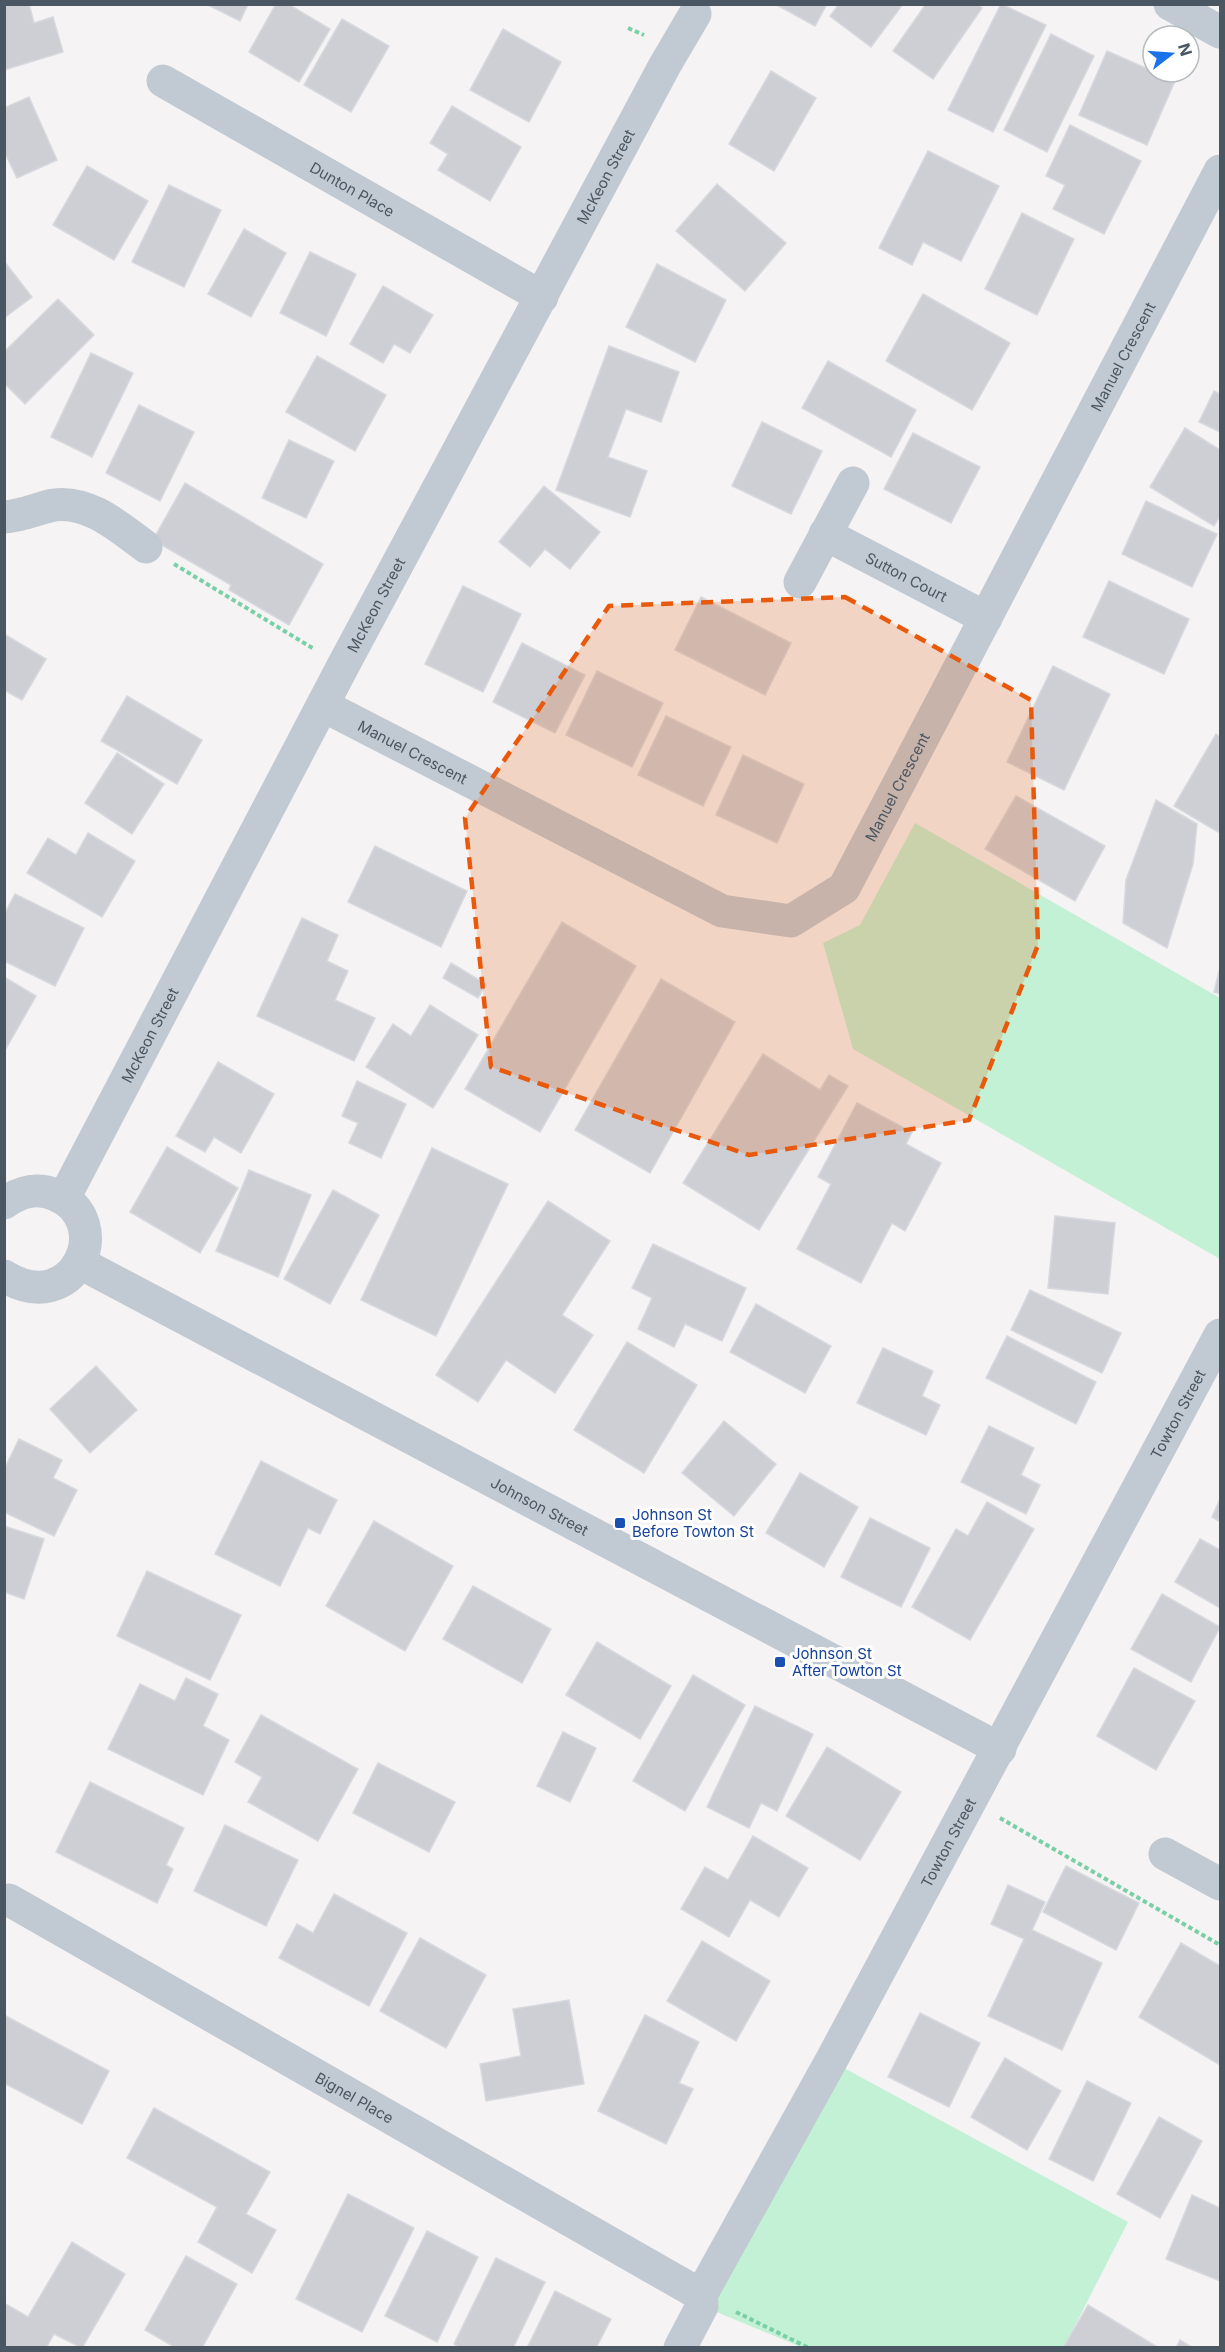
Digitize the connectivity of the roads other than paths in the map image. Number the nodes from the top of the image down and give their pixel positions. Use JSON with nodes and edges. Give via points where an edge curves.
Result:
{"nodes":[{"id":1,"x":1170,"y":4,"type":"edge"},
{"id":2,"x":694,"y":15,"type":"dead end"},
{"id":3,"x":1221,"y":32,"type":"edge"},
{"id":4,"x":163,"y":81,"type":"dead end"},
{"id":5,"x":1221,"y":171,"type":"edge"},
{"id":6,"x":542,"y":297,"type":"junction"},
{"id":7,"x":853,"y":483,"type":"dead end"},
{"id":8,"x":4,"y":517,"type":"edge"},
{"id":9,"x":825,"y":534,"type":"junction"},
{"id":10,"x":146,"y":547,"type":"road end"},
{"id":11,"x":800,"y":582,"type":"dead end"},
{"id":12,"x":986,"y":618,"type":"junction"},
{"id":13,"x":324,"y":706,"type":"junction"},
{"id":14,"x":64,"y":1198,"type":"junction"},
{"id":15,"x":4,"y":1203,"type":"edge"},
{"id":16,"x":80,"y":1263,"type":"junction"},
{"id":17,"x":9,"y":1288,"type":"edge"},
{"id":18,"x":1221,"y":1335,"type":"edge"},
{"id":19,"x":1000,"y":1749,"type":"junction"},
{"id":20,"x":1165,"y":1854,"type":"dead end"},
{"id":21,"x":1221,"y":1884,"type":"edge"},
{"id":22,"x":9,"y":1899,"type":"dead end"},
{"id":23,"x":701,"y":2295,"type":"junction"},
{"id":24,"x":680,"y":2348,"type":"edge"}],
"edges":[{"from":1,"to":3,"type":"street"},
{"from":2,"to":6,"type":"street","name":"McKeon Street"},
{"from":4,"to":6,"type":"street","name":"Dunton Place"},
{"from":5,"to":12,"type":"street","name":"Manuel Crescent"},
{"from":6,"to":13,"type":"street","name":"McKeon Street"},
{"from":7,"to":9,"type":"street"},
{"from":8,"to":10,"type":"street","via":[[56,505],[79,507],[108,519]]},
{"from":9,"to":11,"type":"street"},
{"from":9,"to":12,"type":"street","name":"Sutton Court"},
{"from":12,"to":13,"type":"street","name":"Manuel Crescent","via":[[844,888],[791,921],[722,911]]},
{"from":13,"to":14,"type":"street","name":"McKeon Street"},
{"from":14,"to":15,"type":"street","via":[[32,1190]]},
{"from":14,"to":16,"type":"street","via":[[81,1217],[84,1229]]},
{"from":16,"to":17,"type":"street","via":[[57,1284]]},
{"from":16,"to":19,"type":"street","name":"Johnson Street"},
{"from":18,"to":19,"type":"street","name":"Towton Street"},
{"from":19,"to":23,"type":"street","name":"Towton Street"},
{"from":20,"to":21,"type":"street"},
{"from":22,"to":23,"type":"street","name":"Bignel Place"},
{"from":23,"to":24,"type":"street","name":"Towton Street","via":[[702,2306]]}]}
